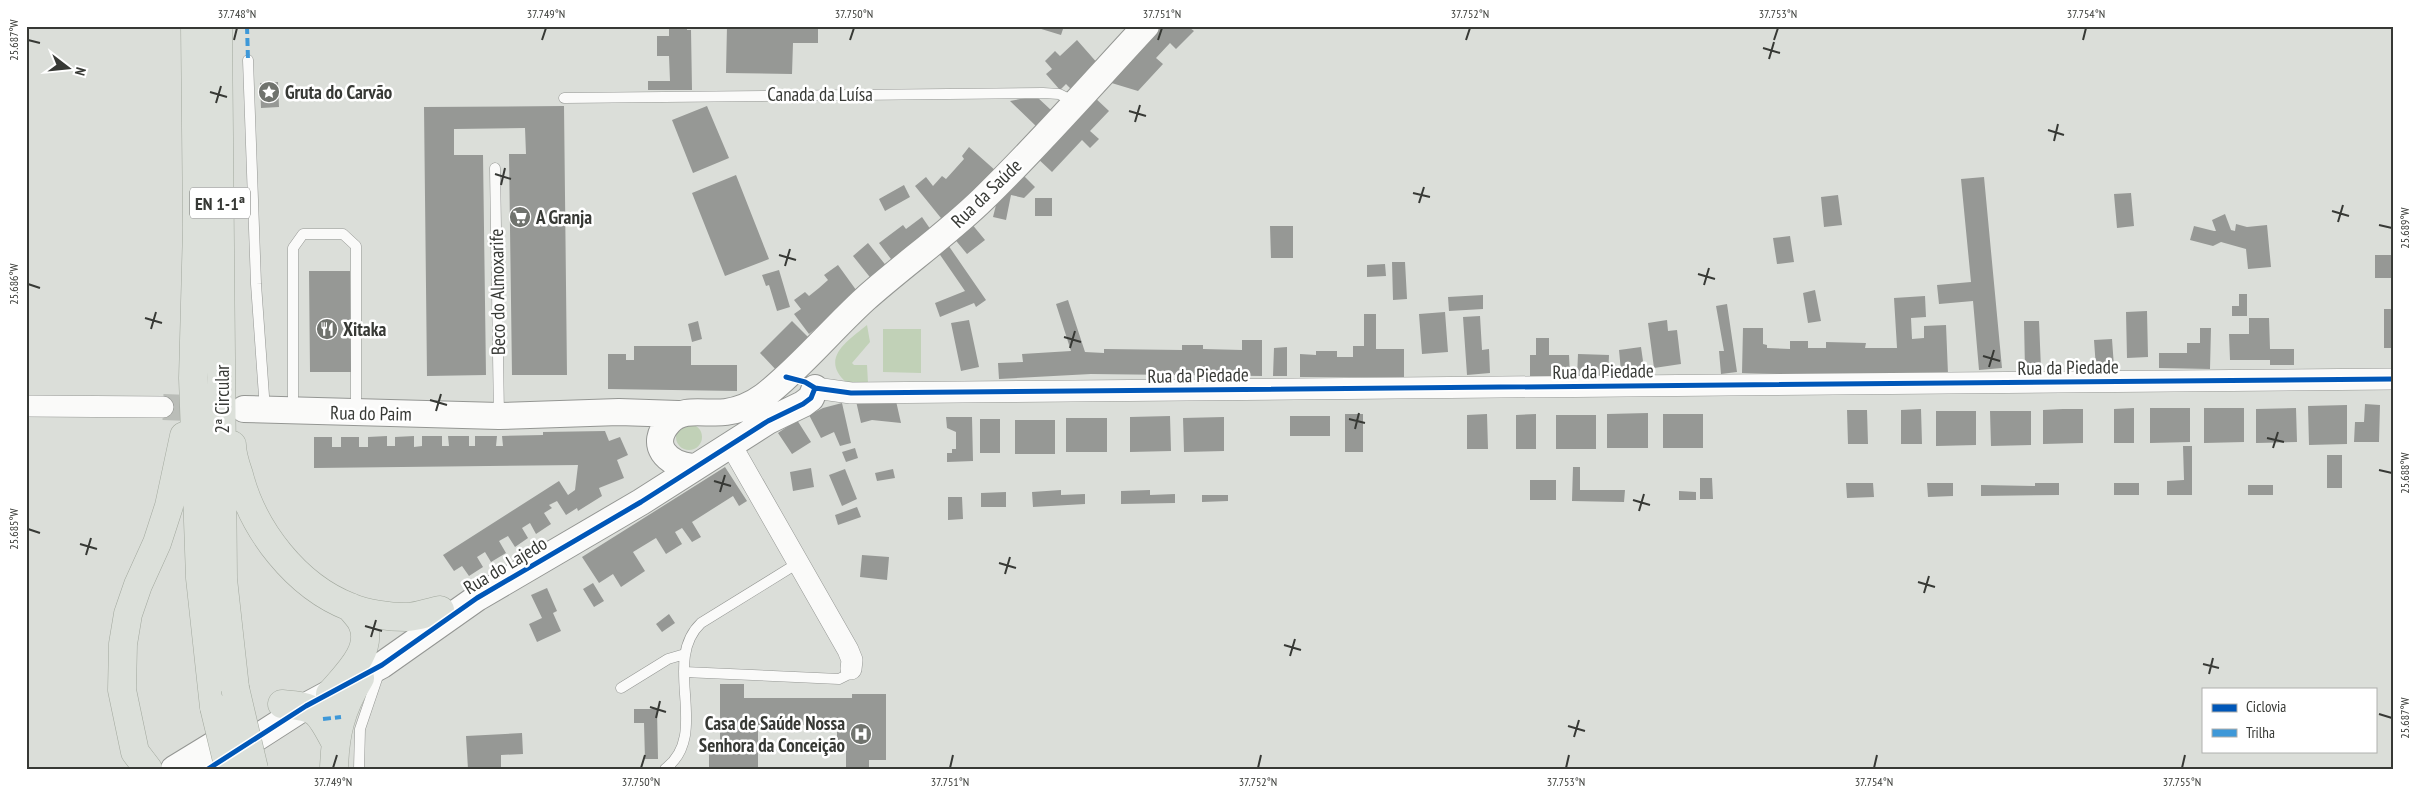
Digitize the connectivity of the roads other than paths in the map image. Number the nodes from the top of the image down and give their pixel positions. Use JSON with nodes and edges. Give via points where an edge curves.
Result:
{"nodes":[{"id":1,"x":195,"y":26,"type":"edge"},
{"id":2,"x":218,"y":26,"type":"edge"},
{"id":3,"x":1146,"y":26,"type":"edge"},
{"id":4,"x":248,"y":60,"type":"dead end"},
{"id":5,"x":564,"y":98,"type":"dead end"},
{"id":6,"x":1075,"y":102,"type":"junction"},
{"id":7,"x":495,"y":168,"type":"dead end"},
{"id":8,"x":814,"y":348,"type":"junction"},
{"id":9,"x":786,"y":377,"type":"junction"},
{"id":10,"x":193,"y":378,"type":"junction"},
{"id":11,"x":2393,"y":379,"type":"edge"},
{"id":12,"x":223,"y":380,"type":"junction"},
{"id":13,"x":815,"y":388,"type":"junction"},
{"id":14,"x":26,"y":406,"type":"edge"},
{"id":15,"x":163,"y":407,"type":"tunnel mouth"},
{"id":16,"x":255,"y":410,"type":"joint"},
{"id":17,"x":294,"y":411,"type":"junction"},
{"id":18,"x":356,"y":413,"type":"junction"},
{"id":19,"x":499,"y":416,"type":"junction"},
{"id":20,"x":668,"y":433,"type":"junction"},
{"id":21,"x":731,"y":445,"type":"junction"},
{"id":22,"x":692,"y":467,"type":"junction"},
{"id":23,"x":641,"y":502,"type":"junction"},
{"id":24,"x":798,"y":563,"type":"junction"},
{"id":25,"x":477,"y":598,"type":"junction"},
{"id":26,"x":350,"y":608,"type":"junction"},
{"id":27,"x":440,"y":610,"type":"junction"},
{"id":28,"x":685,"y":654,"type":"junction"},
{"id":29,"x":368,"y":666,"type":"junction"},
{"id":30,"x":851,"y":669,"type":"joint"},
{"id":31,"x":684,"y":672,"type":"junction"},
{"id":32,"x":621,"y":688,"type":"dead end"},
{"id":33,"x":330,"y":694,"type":"joint"},
{"id":34,"x":294,"y":705,"type":"junction"},
{"id":35,"x":334,"y":740,"type":"junction"},
{"id":36,"x":138,"y":763,"type":"edge"},
{"id":37,"x":174,"y":769,"type":"edge"},
{"id":38,"x":208,"y":769,"type":"edge"},
{"id":39,"x":229,"y":769,"type":"edge"},
{"id":40,"x":254,"y":769,"type":"edge"},
{"id":41,"x":334,"y":769,"type":"edge"},
{"id":42,"x":359,"y":769,"type":"edge"},
{"id":43,"x":664,"y":769,"type":"edge"}],
"edges":[{"from":1,"to":10,"type":"highway","name":"2ª Circular","number":"EN 1-1ª","via":[[197,218]]},
{"from":2,"to":12,"type":"highway","name":"2ª Circular","number":"EN 1-1ª"},
{"from":3,"to":6,"type":"street","name":"Rua da Saúde"},
{"from":4,"to":16,"type":"lane","via":[[256,284]]},
{"from":5,"to":6,"type":"lane","name":"Canada da Luísa","via":[[1043,93],[1058,94]]},
{"from":6,"to":8,"type":"street","name":"Rua da Saúde","via":[[983,199],[873,292]]},
{"from":7,"to":19,"type":"lane","name":"Beco do Almoxarife"},
{"from":8,"to":9,"type":"street","name":"Rua da Saúde"},
{"from":8,"to":13,"type":"street","via":[[812,373]]},
{"from":9,"to":13,"type":"street"},
{"from":9,"to":20,"type":"street","name":"Rua do Paim","via":[[746,407]]},
{"from":10,"to":36,"type":"highway","via":[[169,506],[128,614],[123,644],[122,690]]},
{"from":10,"to":39,"type":"highway","name":"2ª Circular","number":"EN 1-1ª","bridge":true,"via":[[200,578],[214,707]]},
{"from":11,"to":13,"type":"street","name":"Rua da Piedade","via":[[851,393]]},
{"from":12,"to":26,"type":"highway","via":[[233,420],[232,450],[245,498],[262,531],[314,587]]},
{"from":12,"to":40,"type":"highway","name":"2ª Circular","number":"EN 1-1ª","bridge":true,"via":[[223,579],[235,688]]},
{"from":13,"to":21,"type":"street","name":"Rua do Lajedo","via":[[811,398],[803,404],[768,421]]},
{"from":14,"to":15,"type":"street"},
{"from":16,"to":17,"type":"street","name":"Rua do Paim"},
{"from":17,"to":18,"type":"street","name":"Rua do Paim"},
{"from":17,"to":18,"type":"lane","via":[[293,248],[303,234],[343,234],[356,246]]},
{"from":18,"to":19,"type":"street","name":"Rua do Paim"},
{"from":19,"to":20,"type":"street","name":"Rua do Paim","via":[[618,412]]},
{"from":20,"to":22,"type":"street","via":[[678,466]]},
{"from":20,"to":23,"type":"street","via":[[659,469]]},
{"from":21,"to":22,"type":"street","name":"Rua do Lajedo"},
{"from":21,"to":24,"type":"street"},
{"from":22,"to":23,"type":"street","name":"Rua do Lajedo"},
{"from":23,"to":25,"type":"street","name":"Rua do Lajedo"},
{"from":24,"to":28,"type":"lane","via":[[701,623],[689,637]]},
{"from":24,"to":30,"type":"street","via":[[848,650]]},
{"from":25,"to":27,"type":"street"},
{"from":25,"to":29,"type":"street","name":"Rua do Lajedo"},
{"from":26,"to":27,"type":"highway","via":[[407,617]]},
{"from":26,"to":29,"type":"highway","via":[[362,623]]},
{"from":27,"to":29,"type":"street"},
{"from":28,"to":31,"type":"lane"},
{"from":28,"to":32,"type":"lane","via":[[668,659]]},
{"from":29,"to":33,"type":"highway"},
{"from":29,"to":34,"type":"street"},
{"from":29,"to":35,"type":"highway","via":[[343,710]]},
{"from":29,"to":42,"type":"lane"},
{"from":30,"to":31,"type":"lane","via":[[839,679]]},
{"from":31,"to":43,"type":"lane","via":[[685,737],[682,750]]},
{"from":33,"to":34,"type":"street"},
{"from":34,"to":35,"type":"highway","via":[[316,712]]},
{"from":34,"to":37,"type":"street"},
{"from":34,"to":38,"type":"street"},
{"from":35,"to":41,"type":"highway"}]}
